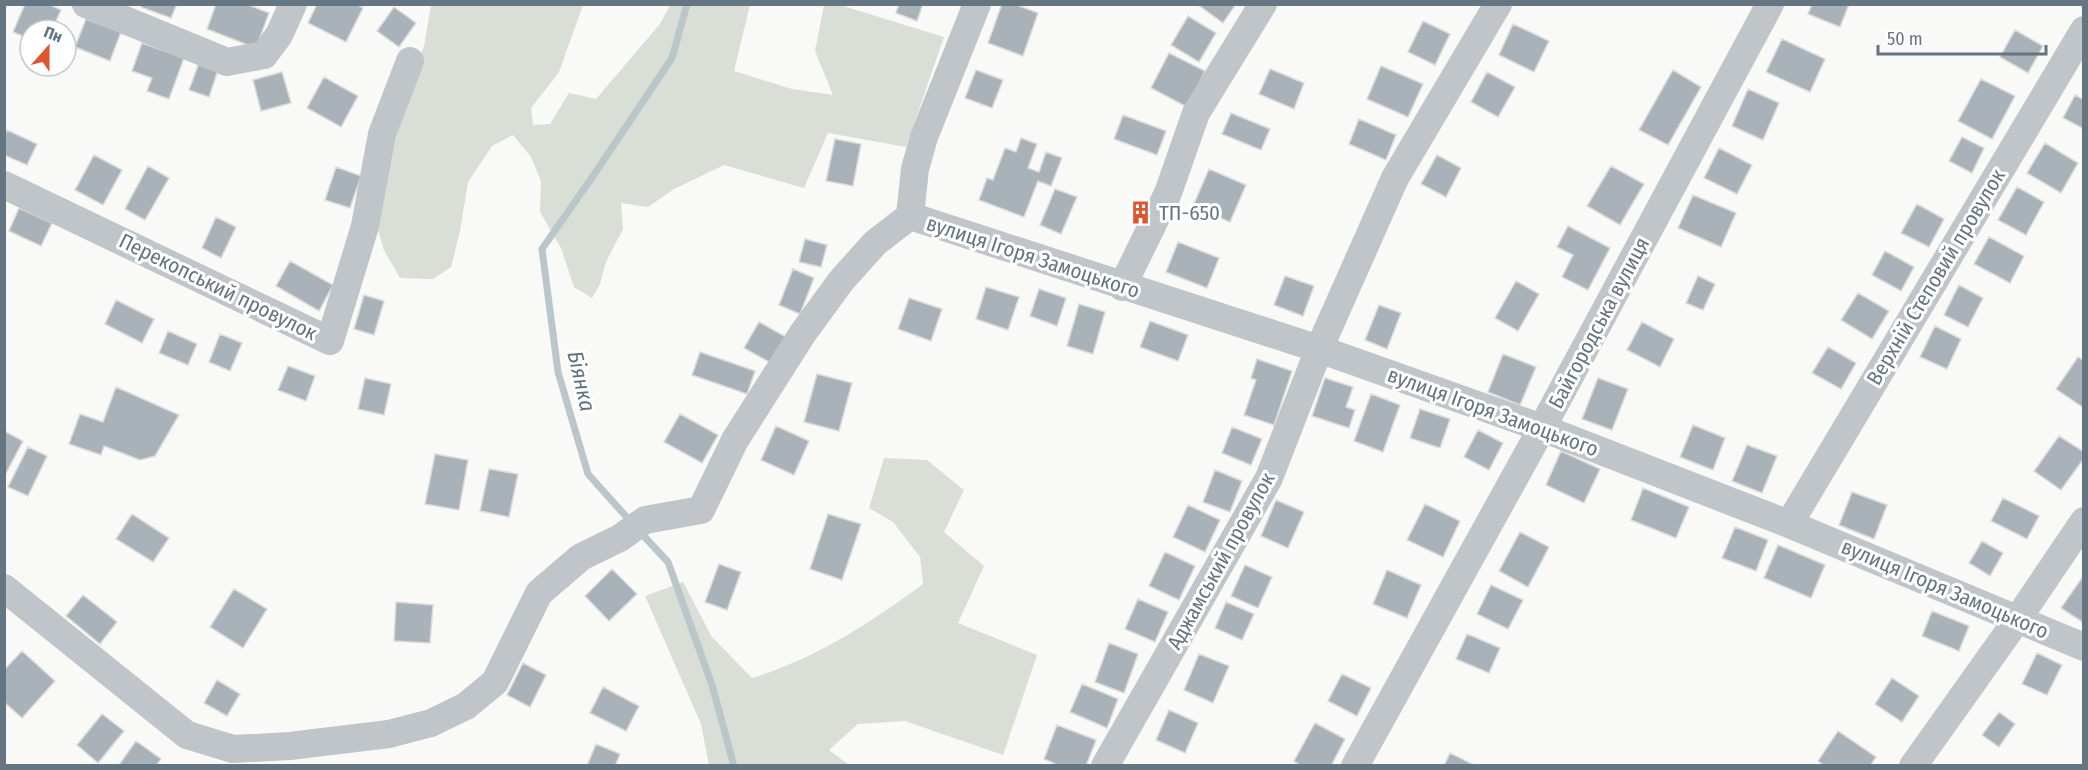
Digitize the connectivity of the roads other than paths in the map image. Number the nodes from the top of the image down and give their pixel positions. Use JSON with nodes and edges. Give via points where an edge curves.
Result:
{"nodes":[{"id":1,"x":86,"y":4,"type":"edge"},
{"id":2,"x":293,"y":4,"type":"edge"},
{"id":3,"x":977,"y":4,"type":"edge"},
{"id":4,"x":1263,"y":4,"type":"edge"},
{"id":5,"x":1498,"y":4,"type":"edge"},
{"id":6,"x":1770,"y":4,"type":"edge"},
{"id":7,"x":2084,"y":30,"type":"edge"},
{"id":8,"x":410,"y":61,"type":"dead end"},
{"id":9,"x":4,"y":185,"type":"edge"},
{"id":10,"x":910,"y":216,"type":"junction"},
{"id":11,"x":1122,"y":287,"type":"junction"},
{"id":12,"x":1319,"y":349,"type":"junction"},
{"id":13,"x":1542,"y":428,"type":"junction"},
{"id":14,"x":2084,"y":521,"type":"edge"},
{"id":15,"x":1789,"y":524,"type":"junction"},
{"id":16,"x":4,"y":588,"type":"edge"},
{"id":17,"x":2017,"y":620,"type":"junction"},
{"id":18,"x":2084,"y":647,"type":"edge"},
{"id":19,"x":234,"y":757,"type":"edge"},
{"id":20,"x":1105,"y":765,"type":"edge"},
{"id":21,"x":1355,"y":765,"type":"edge"},
{"id":22,"x":1913,"y":765,"type":"edge"}],
"edges":[{"from":1,"to":2,"type":"street","via":[[227,62],[264,55],[279,35]]},
{"from":3,"to":10,"type":"street","via":[[924,137],[915,169]]},
{"from":4,"to":11,"type":"street","via":[[1196,113],[1168,193]]},
{"from":5,"to":12,"type":"street","name":"Аджамський провулок","via":[[1395,178]]},
{"from":6,"to":13,"type":"street","name":"Байгородська вулиця"},
{"from":7,"to":15,"type":"street","name":"Верхній Степовий провулок"},
{"from":8,"to":9,"type":"street","name":"Перекопський провулок","via":[[382,134],[364,226],[330,341]]},
{"from":10,"to":11,"type":"street","name":"вулиця Ігоря Замоцького"},
{"from":10,"to":19,"type":"street","name":"вулиця Ігоря Замоцького","via":[[874,243],[802,333],[735,440],[701,510],[645,520],[620,538],[581,557],[539,593],[495,682],[466,706],[431,723],[389,734]]},
{"from":11,"to":12,"type":"street","name":"вулиця Ігоря Замоцького"},
{"from":12,"to":13,"type":"street","name":"вулиця Ігоря Замоцького"},
{"from":12,"to":20,"type":"street","name":"Аджамський провулок","via":[[1269,478]]},
{"from":13,"to":15,"type":"street","name":"вулиця Ігоря Замоцького"},
{"from":13,"to":21,"type":"street","name":"Байгородська вулиця"},
{"from":14,"to":17,"type":"street"},
{"from":15,"to":17,"type":"street","name":"вулиця Ігоря Замоцького"},
{"from":16,"to":19,"type":"street","name":"вулиця Ігоря Замоцького","via":[[187,735]]},
{"from":17,"to":18,"type":"street","name":"вулиця Ігоря Замоцького"},
{"from":17,"to":22,"type":"street"}]}
